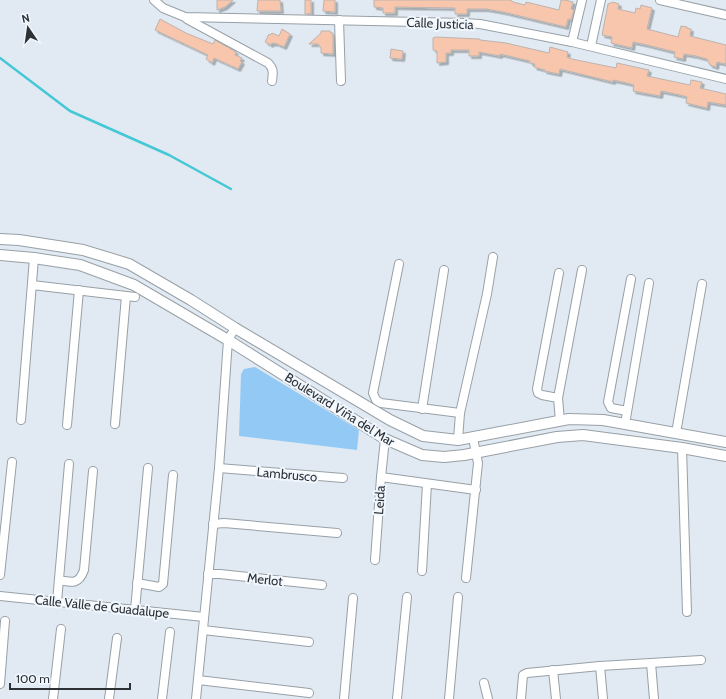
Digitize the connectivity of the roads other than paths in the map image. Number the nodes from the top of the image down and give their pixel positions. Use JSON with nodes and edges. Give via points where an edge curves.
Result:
{"nodes":[{"id":1,"x":154,"y":0,"type":"edge"},
{"id":2,"x":582,"y":0,"type":"edge"},
{"id":3,"x":601,"y":0,"type":"edge"},
{"id":4,"x":660,"y":0,"type":"edge"},
{"id":5,"x":726,"y":15,"type":"edge"},
{"id":6,"x":184,"y":17,"type":"junction"},
{"id":7,"x":339,"y":20,"type":"junction"},
{"id":8,"x":572,"y":42,"type":"junction"},
{"id":9,"x":591,"y":46,"type":"junction"},
{"id":10,"x":726,"y":79,"type":"edge"},
{"id":11,"x":272,"y":81,"type":"dead end"},
{"id":12,"x":341,"y":81,"type":"dead end"},
{"id":13,"x":0,"y":239,"type":"edge"},
{"id":14,"x":0,"y":255,"type":"edge"},
{"id":15,"x":493,"y":257,"type":"dead end"},
{"id":16,"x":34,"y":258,"type":"junction"},
{"id":17,"x":399,"y":264,"type":"dead end"},
{"id":18,"x":444,"y":270,"type":"dead end"},
{"id":19,"x":582,"y":270,"type":"dead end"},
{"id":20,"x":559,"y":273,"type":"dead end"},
{"id":21,"x":631,"y":279,"type":"dead end"},
{"id":22,"x":649,"y":283,"type":"dead end"},
{"id":23,"x":702,"y":284,"type":"dead end"},
{"id":24,"x":32,"y":285,"type":"junction"},
{"id":25,"x":79,"y":290,"type":"junction"},
{"id":26,"x":126,"y":296,"type":"junction"},
{"id":27,"x":135,"y":298,"type":"dead end"},
{"id":28,"x":235,"y":328,"type":"junction"},
{"id":29,"x":228,"y":340,"type":"junction"},
{"id":30,"x":558,"y":398,"type":"junction"},
{"id":31,"x":422,"y":409,"type":"junction"},
{"id":32,"x":627,"y":411,"type":"junction"},
{"id":33,"x":460,"y":413,"type":"junction"},
{"id":34,"x":21,"y":420,"type":"dead end"},
{"id":35,"x":560,"y":422,"type":"junction"},
{"id":36,"x":115,"y":424,"type":"dead end"},
{"id":37,"x":625,"y":424,"type":"junction"},
{"id":38,"x":67,"y":425,"type":"dead end"},
{"id":39,"x":676,"y":433,"type":"junction"},
{"id":40,"x":473,"y":438,"type":"junction"},
{"id":41,"x":385,"y":439,"type":"junction"},
{"id":42,"x":458,"y":440,"type":"junction"},
{"id":43,"x":726,"y":442,"type":"edge"},
{"id":44,"x":682,"y":448,"type":"junction"},
{"id":45,"x":477,"y":453,"type":"junction"},
{"id":46,"x":726,"y":456,"type":"edge"},
{"id":47,"x":12,"y":462,"type":"dead end"},
{"id":48,"x":70,"y":464,"type":"dead end"},
{"id":49,"x":148,"y":468,"type":"dead end"},
{"id":50,"x":219,"y":468,"type":"junction"},
{"id":51,"x":93,"y":471,"type":"dead end"},
{"id":52,"x":173,"y":475,"type":"dead end"},
{"id":53,"x":381,"y":477,"type":"junction"},
{"id":54,"x":343,"y":478,"type":"dead end"},
{"id":55,"x":427,"y":484,"type":"junction"},
{"id":56,"x":476,"y":490,"type":"junction"},
{"id":57,"x":213,"y":524,"type":"junction"},
{"id":58,"x":337,"y":533,"type":"dead end"},
{"id":59,"x":375,"y":560,"type":"dead end"},
{"id":60,"x":422,"y":571,"type":"dead end"},
{"id":61,"x":0,"y":574,"type":"edge"},
{"id":62,"x":208,"y":574,"type":"junction"},
{"id":63,"x":466,"y":578,"type":"dead end"},
{"id":64,"x":59,"y":580,"type":"junction"},
{"id":65,"x":137,"y":583,"type":"junction"},
{"id":66,"x":322,"y":585,"type":"dead end"},
{"id":67,"x":0,"y":596,"type":"edge"},
{"id":68,"x":407,"y":597,"type":"dead end"},
{"id":69,"x":458,"y":597,"type":"dead end"},
{"id":70,"x":353,"y":598,"type":"dead end"},
{"id":71,"x":57,"y":602,"type":"junction"},
{"id":72,"x":135,"y":610,"type":"junction"},
{"id":73,"x":687,"y":612,"type":"dead end"},
{"id":74,"x":204,"y":617,"type":"junction"},
{"id":75,"x":5,"y":621,"type":"dead end"},
{"id":76,"x":61,"y":629,"type":"dead end"},
{"id":77,"x":203,"y":630,"type":"junction"},
{"id":78,"x":170,"y":632,"type":"dead end"},
{"id":79,"x":117,"y":638,"type":"dead end"},
{"id":80,"x":309,"y":642,"type":"dead end"},
{"id":81,"x":701,"y":660,"type":"dead end"},
{"id":82,"x":651,"y":663,"type":"junction"},
{"id":83,"x":600,"y":666,"type":"junction"},
{"id":84,"x":553,"y":670,"type":"junction"},
{"id":85,"x":198,"y":680,"type":"junction"},
{"id":86,"x":484,"y":683,"type":"dead end"},
{"id":87,"x":0,"y":684,"type":"edge"},
{"id":88,"x":309,"y":693,"type":"dead end"},
{"id":89,"x":53,"y":699,"type":"edge"},
{"id":90,"x":109,"y":699,"type":"edge"},
{"id":91,"x":162,"y":699,"type":"edge"},
{"id":92,"x":196,"y":699,"type":"edge"},
{"id":93,"x":344,"y":699,"type":"edge"},
{"id":94,"x":397,"y":699,"type":"edge"},
{"id":95,"x":449,"y":699,"type":"edge"},
{"id":96,"x":488,"y":699,"type":"edge"},
{"id":97,"x":521,"y":699,"type":"edge"},
{"id":98,"x":556,"y":699,"type":"edge"},
{"id":99,"x":603,"y":699,"type":"edge"},
{"id":100,"x":654,"y":699,"type":"edge"}],
"edges":[{"from":1,"to":6,"type":"street","name":"Calle Justicia","via":[[163,8]]},
{"from":2,"to":8,"type":"street"},
{"from":3,"to":9,"type":"street"},
{"from":4,"to":5,"type":"street"},
{"from":6,"to":7,"type":"street","name":"Calle Justicia"},
{"from":6,"to":11,"type":"street","via":[[268,63],[274,71]]},
{"from":7,"to":8,"type":"street","name":"Calle Justicia","via":[[465,23]]},
{"from":7,"to":12,"type":"street"},
{"from":8,"to":9,"type":"street","name":"Calle Justicia"},
{"from":9,"to":10,"type":"street","name":"Calle Justicia"},
{"from":13,"to":28,"type":"street","name":"Boulevard Viña del Mar","via":[[83,250],[129,264]]},
{"from":14,"to":16,"type":"street","name":"Boulevard Viña del Mar"},
{"from":15,"to":33,"type":"street"},
{"from":16,"to":24,"type":"street"},
{"from":16,"to":29,"type":"street","name":"Boulevard Viña del Mar","via":[[80,265],[134,285]]},
{"from":17,"to":31,"type":"street","via":[[373,393],[376,400],[381,403]]},
{"from":18,"to":31,"type":"street"},
{"from":19,"to":30,"type":"street"},
{"from":20,"to":30,"type":"street","via":[[537,389],[542,396]]},
{"from":21,"to":32,"type":"street","via":[[608,402],[611,408]]},
{"from":22,"to":32,"type":"street"},
{"from":23,"to":39,"type":"street"},
{"from":24,"to":25,"type":"street"},
{"from":24,"to":34,"type":"street"},
{"from":25,"to":26,"type":"street"},
{"from":25,"to":38,"type":"street"},
{"from":26,"to":27,"type":"street"},
{"from":26,"to":36,"type":"street"},
{"from":28,"to":29,"type":"street"},
{"from":28,"to":42,"type":"street","name":"Boulevard Viña del Mar","via":[[390,420],[423,436]]},
{"from":29,"to":41,"type":"street","name":"Boulevard Viña del Mar"},
{"from":29,"to":50,"type":"street"},
{"from":30,"to":35,"type":"street"},
{"from":31,"to":33,"type":"street"},
{"from":32,"to":37,"type":"street"},
{"from":33,"to":42,"type":"street"},
{"from":35,"to":37,"type":"street","name":"Boulevard Viña del Mar","via":[[584,419]]},
{"from":35,"to":40,"type":"street","name":"Boulevard Viña del Mar"},
{"from":37,"to":39,"type":"street","name":"Boulevard Viña del Mar"},
{"from":39,"to":43,"type":"street","name":"Boulevard Viña del Mar"},
{"from":40,"to":42,"type":"street","name":"Boulevard Viña del Mar"},
{"from":40,"to":45,"type":"street"},
{"from":41,"to":45,"type":"street","name":"Boulevard Viña del Mar","via":[[422,455],[444,457]]},
{"from":41,"to":53,"type":"street","name":"Leida"},
{"from":44,"to":45,"type":"street","name":"Boulevard Viña del Mar","via":[[583,435]]},
{"from":44,"to":46,"type":"street","name":"Boulevard Viña del Mar"},
{"from":44,"to":73,"type":"street"},
{"from":45,"to":56,"type":"street"},
{"from":47,"to":61,"type":"street"},
{"from":48,"to":64,"type":"street"},
{"from":49,"to":65,"type":"street"},
{"from":50,"to":54,"type":"street","name":"Lambrusco"},
{"from":50,"to":57,"type":"street"},
{"from":51,"to":64,"type":"street","via":[[84,570],[77,581]]},
{"from":52,"to":65,"type":"street","via":[[163,584],[159,587]]},
{"from":53,"to":55,"type":"street"},
{"from":53,"to":59,"type":"street","name":"Leida"},
{"from":55,"to":56,"type":"street"},
{"from":55,"to":60,"type":"street"},
{"from":56,"to":63,"type":"street"},
{"from":57,"to":58,"type":"street"},
{"from":57,"to":62,"type":"street"},
{"from":62,"to":66,"type":"street","name":"Merlot"},
{"from":62,"to":74,"type":"street"},
{"from":64,"to":71,"type":"street"},
{"from":65,"to":72,"type":"street"},
{"from":67,"to":71,"type":"street","name":"Calle Valle de Guadalupe"},
{"from":68,"to":94,"type":"street"},
{"from":69,"to":95,"type":"street"},
{"from":70,"to":93,"type":"street"},
{"from":71,"to":72,"type":"street","name":"Calle Valle de Guadalupe"},
{"from":72,"to":74,"type":"street","name":"Calle Valle de Guadalupe"},
{"from":74,"to":77,"type":"street"},
{"from":75,"to":87,"type":"street"},
{"from":76,"to":89,"type":"street"},
{"from":77,"to":80,"type":"street"},
{"from":77,"to":85,"type":"street"},
{"from":78,"to":91,"type":"street"},
{"from":79,"to":90,"type":"street"},
{"from":81,"to":82,"type":"street"},
{"from":82,"to":83,"type":"street"},
{"from":82,"to":100,"type":"street"},
{"from":83,"to":84,"type":"street"},
{"from":83,"to":99,"type":"street"},
{"from":84,"to":97,"type":"street","via":[[523,675]]},
{"from":84,"to":98,"type":"street"},
{"from":85,"to":88,"type":"street"},
{"from":85,"to":92,"type":"street"},
{"from":86,"to":96,"type":"street"}]}
